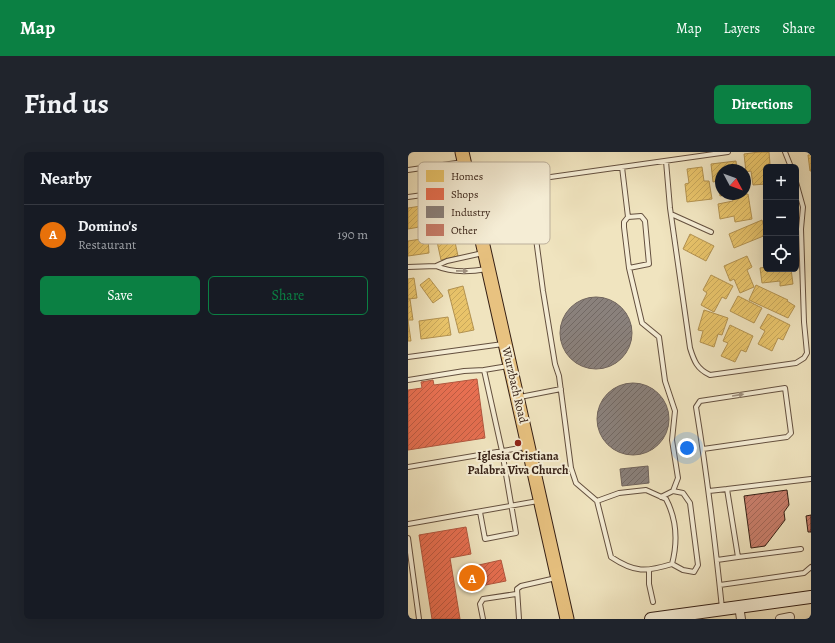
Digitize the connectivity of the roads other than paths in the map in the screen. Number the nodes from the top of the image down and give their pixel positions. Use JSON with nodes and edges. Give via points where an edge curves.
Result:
{"nodes":[{"id":1,"x":728,"y":152,"type":"edge"},
{"id":2,"x":785,"y":152,"type":"edge"},
{"id":3,"x":463,"y":157,"type":"edge"},
{"id":4,"x":666,"y":161,"type":"junction"},
{"id":5,"x":442,"y":162,"type":"edge"},
{"id":6,"x":791,"y":164,"type":"edge"},
{"id":7,"x":622,"y":167,"type":"junction"},
{"id":8,"x":418,"y":168,"type":"edge"},
{"id":9,"x":408,"y":170,"type":"edge"},
{"id":10,"x":550,"y":176,"type":"edge"},
{"id":11,"x":799,"y":193,"type":"edge"},
{"id":12,"x":418,"y":196,"type":"edge"},
{"id":13,"x":408,"y":197,"type":"edge"},
{"id":14,"x":671,"y":214,"type":"junction"},
{"id":15,"x":628,"y":217,"type":"junction"},
{"id":16,"x":712,"y":232,"type":"dead end"},
{"id":17,"x":483,"y":244,"type":"edge"},
{"id":18,"x":537,"y":244,"type":"edge"},
{"id":19,"x":485,"y":252,"type":"junction"},
{"id":20,"x":436,"y":266,"type":"junction"},
{"id":21,"x":408,"y":267,"type":"edge"},
{"id":22,"x":629,"y":268,"type":"junction"},
{"id":23,"x":489,"y":269,"type":"junction"},
{"id":24,"x":505,"y":343,"type":"junction"},
{"id":25,"x":408,"y":357,"type":"edge"},
{"id":26,"x":510,"y":366,"type":"junction"},
{"id":27,"x":484,"y":370,"type":"junction"},
{"id":28,"x":408,"y":380,"type":"edge"},
{"id":29,"x":561,"y":389,"type":"junction"},
{"id":30,"x":518,"y":398,"type":"junction"},
{"id":31,"x":529,"y":446,"type":"junction"},
{"id":32,"x":703,"y":449,"type":"junction"},
{"id":33,"x":502,"y":451,"type":"junction"},
{"id":34,"x":408,"y":467,"type":"edge"},
{"id":35,"x":811,"y":479,"type":"edge"},
{"id":36,"x":727,"y":489,"type":"junction"},
{"id":37,"x":673,"y":491,"type":"junction"},
{"id":38,"x":709,"y":491,"type":"junction"},
{"id":39,"x":661,"y":497,"type":"junction"},
{"id":40,"x":541,"y":501,"type":"junction"},
{"id":41,"x":597,"y":501,"type":"junction"},
{"id":42,"x":512,"y":507,"type":"junction"},
{"id":43,"x":480,"y":512,"type":"junction"},
{"id":44,"x":408,"y":524,"type":"edge"},
{"id":45,"x":408,"y":538,"type":"edge"},
{"id":46,"x":801,"y":549,"type":"dead end"},
{"id":47,"x":738,"y":557,"type":"junction"},
{"id":48,"x":717,"y":560,"type":"junction"},
{"id":49,"x":672,"y":564,"type":"junction"},
{"id":50,"x":811,"y":567,"type":"edge"},
{"id":51,"x":649,"y":571,"type":"junction"},
{"id":52,"x":558,"y":578,"type":"junction"},
{"id":53,"x":720,"y":585,"type":"junction"},
{"id":54,"x":516,"y":594,"type":"junction"},
{"id":55,"x":811,"y":597,"type":"edge"},
{"id":56,"x":653,"y":602,"type":"dead end"},
{"id":57,"x":739,"y":606,"type":"junction"},
{"id":58,"x":722,"y":609,"type":"junction"},
{"id":59,"x":666,"y":618,"type":"edge"},
{"id":60,"x":790,"y":618,"type":"dead end"},
{"id":61,"x":419,"y":619,"type":"edge"},
{"id":62,"x":483,"y":619,"type":"edge"},
{"id":63,"x":519,"y":619,"type":"edge"},
{"id":64,"x":566,"y":619,"type":"edge"},
{"id":65,"x":651,"y":619,"type":"edge"},
{"id":66,"x":741,"y":619,"type":"edge"},
{"id":67,"x":780,"y":619,"type":"edge"}],
"edges":[{"from":1,"to":4,"type":"lane"},
{"from":2,"to":6,"type":"lane"},
{"from":3,"to":5,"type":"lane"},
{"from":4,"to":7,"type":"lane"},
{"from":4,"to":14,"type":"lane"},
{"from":7,"to":10,"type":"lane"},
{"from":7,"to":15,"type":"lane"},
{"from":8,"to":9,"type":"lane"},
{"from":11,"to":14,"type":"lane","via":[[803,207],[800,229],[807,354],[796,363],[719,375],[701,370],[694,361],[690,348]]},
{"from":12,"to":13,"type":"lane"},
{"from":14,"to":16,"type":"lane"},
{"from":15,"to":22,"type":"lane","via":[[624,227]]},
{"from":15,"to":22,"type":"lane","via":[[641,216],[645,221],[649,264]]},
{"from":17,"to":19,"type":"main road","name":"Wurzbach Road"},
{"from":18,"to":29,"type":"lane"},
{"from":19,"to":20,"type":"lane"},
{"from":19,"to":23,"type":"main road","name":"Wurzbach Road"},
{"from":20,"to":21,"type":"lane"},
{"from":20,"to":23,"type":"lane","one_way":true,"via":[[446,271]]},
{"from":22,"to":37,"type":"lane","via":[[642,324],[659,337],[665,381],[675,410],[672,440],[678,478]]},
{"from":23,"to":24,"type":"main road","name":"Wurzbach Road"},
{"from":24,"to":25,"type":"lane"},
{"from":24,"to":26,"type":"main road","name":"Wurzbach Road"},
{"from":26,"to":27,"type":"lane"},
{"from":26,"to":30,"type":"main road","name":"Wurzbach Road"},
{"from":27,"to":28,"type":"lane"},
{"from":27,"to":33,"type":"lane"},
{"from":29,"to":30,"type":"lane"},
{"from":29,"to":41,"type":"lane","via":[[571,468],[576,483]]},
{"from":30,"to":31,"type":"main road","name":"Wurzbach Road"},
{"from":31,"to":33,"type":"lane"},
{"from":31,"to":40,"type":"main road","name":"Wurzbach Road"},
{"from":32,"to":32,"type":"lane","one_way":true,"via":[[696,407],[700,401],[785,388],[791,433],[787,437]]},
{"from":32,"to":38,"type":"lane"},
{"from":33,"to":34,"type":"lane"},
{"from":33,"to":42,"type":"lane"},
{"from":35,"to":36,"type":"lane"},
{"from":36,"to":38,"type":"lane"},
{"from":36,"to":47,"type":"lane"},
{"from":37,"to":39,"type":"lane"},
{"from":37,"to":49,"type":"lane","via":[[683,493],[690,503],[698,565],[694,572]]},
{"from":38,"to":48,"type":"lane"},
{"from":39,"to":41,"type":"lane","via":[[646,490],[619,493]]},
{"from":39,"to":49,"type":"lane","via":[[670,507],[676,525],[676,550]]},
{"from":40,"to":42,"type":"lane"},
{"from":40,"to":52,"type":"main road","name":"Wurzbach Road"},
{"from":41,"to":51,"type":"lane","via":[[611,557],[625,566]]},
{"from":42,"to":43,"type":"lane"},
{"from":42,"to":43,"type":"lane","via":[[516,533],[485,539]]},
{"from":43,"to":44,"type":"lane"},
{"from":45,"to":61,"type":"lane"},
{"from":46,"to":47,"type":"lane"},
{"from":47,"to":48,"type":"lane"},
{"from":48,"to":53,"type":"lane"},
{"from":49,"to":51,"type":"lane"},
{"from":50,"to":53,"type":"lane","via":[[804,573]]},
{"from":51,"to":56,"type":"lane"},
{"from":52,"to":54,"type":"lane","via":[[520,586]]},
{"from":52,"to":64,"type":"main road","name":"Wurzbach Road"},
{"from":53,"to":58,"type":"lane"},
{"from":54,"to":62,"type":"lane","via":[[483,599],[480,604]]},
{"from":54,"to":63,"type":"lane"},
{"from":55,"to":57,"type":"main road"},
{"from":57,"to":58,"type":"main road"},
{"from":57,"to":66,"type":"street"},
{"from":58,"to":59,"type":"main road"},
{"from":59,"to":65,"type":"main road"},
{"from":60,"to":67,"type":"street"}]}
